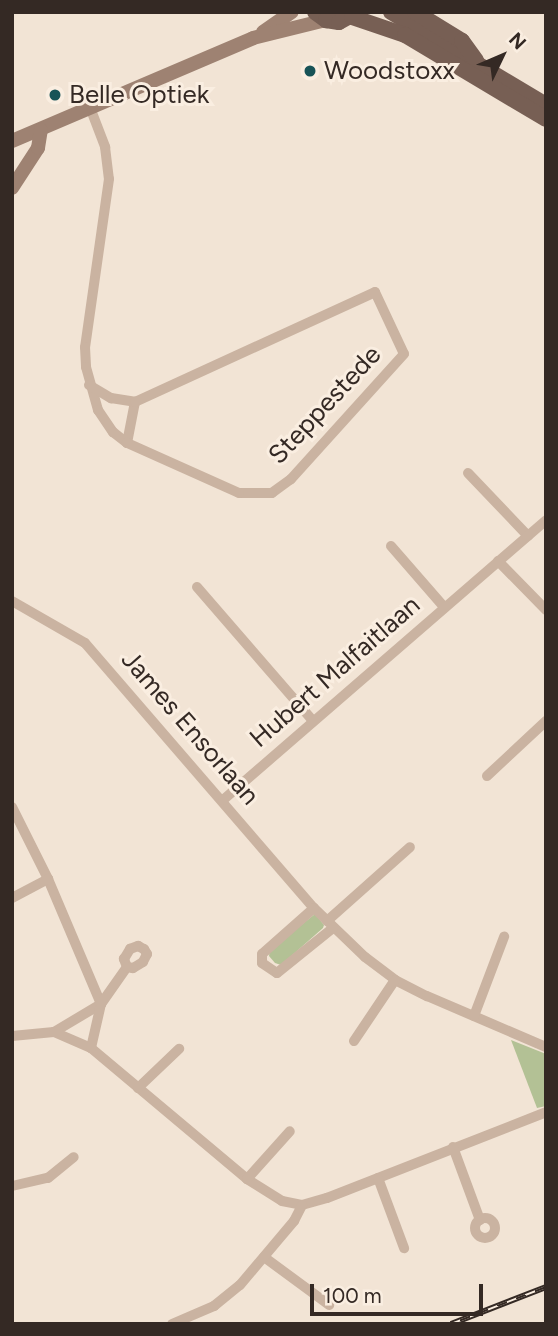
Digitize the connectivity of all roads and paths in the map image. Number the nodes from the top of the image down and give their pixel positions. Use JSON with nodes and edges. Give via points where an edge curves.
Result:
{"nodes":[{"id":1,"x":292,"y":12,"type":"edge"},
{"id":2,"x":391,"y":12,"type":"edge"},
{"id":3,"x":415,"y":12,"type":"edge"},
{"id":4,"x":355,"y":15,"type":"edge"},
{"id":5,"x":321,"y":16,"type":"edge"},
{"id":6,"x":253,"y":38,"type":"junction"},
{"id":7,"x":479,"y":65,"type":"junction"},
{"id":8,"x":546,"y":105,"type":"edge"},
{"id":9,"x":90,"y":110,"type":"junction"},
{"id":10,"x":546,"y":119,"type":"edge"},
{"id":11,"x":41,"y":130,"type":"junction"},
{"id":12,"x":12,"y":142,"type":"edge"},
{"id":13,"x":12,"y":188,"type":"edge"},
{"id":14,"x":89,"y":385,"type":"junction"},
{"id":15,"x":135,"y":402,"type":"junction"},
{"id":16,"x":127,"y":443,"type":"junction"},
{"id":17,"x":468,"y":473,"type":"dead end"},
{"id":18,"x":546,"y":520,"type":"edge"},
{"id":19,"x":528,"y":536,"type":"junction"},
{"id":20,"x":391,"y":546,"type":"dead end"},
{"id":21,"x":498,"y":561,"type":"junction"},
{"id":22,"x":197,"y":587,"type":"dead end"},
{"id":23,"x":12,"y":601,"type":"edge"},
{"id":24,"x":444,"y":607,"type":"junction"},
{"id":25,"x":546,"y":610,"type":"edge"},
{"id":26,"x":313,"y":721,"type":"junction"},
{"id":27,"x":546,"y":721,"type":"edge"},
{"id":28,"x":487,"y":775,"type":"dead end"},
{"id":29,"x":223,"y":800,"type":"junction"},
{"id":30,"x":12,"y":807,"type":"edge"},
{"id":31,"x":410,"y":847,"type":"dead end"},
{"id":32,"x":48,"y":879,"type":"junction"},
{"id":33,"x":12,"y":898,"type":"edge"},
{"id":34,"x":314,"y":908,"type":"junction"},
{"id":35,"x":330,"y":925,"type":"junction"},
{"id":36,"x":504,"y":937,"type":"dead end"},
{"id":37,"x":127,"y":967,"type":"dead end"},
{"id":38,"x":395,"y":980,"type":"junction"},
{"id":39,"x":101,"y":1004,"type":"junction"},
{"id":40,"x":474,"y":1016,"type":"junction"},
{"id":41,"x":54,"y":1032,"type":"junction"},
{"id":42,"x":12,"y":1036,"type":"edge"},
{"id":43,"x":354,"y":1041,"type":"dead end"},
{"id":44,"x":546,"y":1047,"type":"edge"},
{"id":45,"x":91,"y":1048,"type":"junction"},
{"id":46,"x":179,"y":1049,"type":"dead end"},
{"id":47,"x":138,"y":1088,"type":"junction"},
{"id":48,"x":546,"y":1112,"type":"edge"},
{"id":49,"x":290,"y":1131,"type":"dead end"},
{"id":50,"x":453,"y":1147,"type":"junction"},
{"id":51,"x":74,"y":1157,"type":"dead end"},
{"id":52,"x":378,"y":1178,"type":"junction"},
{"id":53,"x":247,"y":1179,"type":"junction"},
{"id":54,"x":12,"y":1186,"type":"edge"},
{"id":55,"x":302,"y":1205,"type":"junction"},
{"id":56,"x":480,"y":1220,"type":"dead end"},
{"id":57,"x":404,"y":1248,"type":"dead end"},
{"id":58,"x":264,"y":1257,"type":"junction"},
{"id":59,"x":329,"y":1305,"type":"dead end"},
{"id":60,"x":172,"y":1324,"type":"edge"}],
"edges":[{"from":1,"to":6,"type":"street"},
{"from":2,"to":7,"type":"main road"},
{"from":3,"to":7,"type":"main road","via":[[462,41]]},
{"from":4,"to":5,"type":"main road","via":[[340,22]]},
{"from":4,"to":10,"type":"main road","via":[[405,35]]},
{"from":5,"to":6,"type":"street"},
{"from":6,"to":9,"type":"street"},
{"from":7,"to":8,"type":"main road"},
{"from":9,"to":11,"type":"street"},
{"from":9,"to":14,"type":"street","name":"Steppestede","via":[[105,147],[109,179],[85,347]]},
{"from":11,"to":12,"type":"street"},
{"from":11,"to":13,"type":"street","via":[[38,148]]},
{"from":14,"to":15,"type":"street","via":[[111,398]]},
{"from":14,"to":16,"type":"street","name":"Steppestede","via":[[98,410]]},
{"from":15,"to":16,"type":"street"},
{"from":15,"to":16,"type":"street","name":"Steppestede","via":[[375,292],[404,354],[291,479],[272,493],[239,493]]},
{"from":17,"to":19,"type":"street"},
{"from":18,"to":19,"type":"street","name":"Hubert Malfaitlaan"},
{"from":19,"to":21,"type":"street","name":"Hubert Malfaitlaan"},
{"from":20,"to":24,"type":"street","name":"Hubert Malfaitlaan"},
{"from":21,"to":24,"type":"street","name":"Hubert Malfaitlaan"},
{"from":21,"to":25,"type":"street"},
{"from":22,"to":26,"type":"street"},
{"from":23,"to":29,"type":"street","name":"James Ensorlaan","via":[[85,642]]},
{"from":24,"to":26,"type":"street","name":"Hubert Malfaitlaan"},
{"from":26,"to":29,"type":"street","name":"Hubert Malfaitlaan"},
{"from":27,"to":28,"type":"street"},
{"from":29,"to":34,"type":"street","name":"James Ensorlaan"},
{"from":30,"to":32,"type":"street"},
{"from":31,"to":35,"type":"street"},
{"from":32,"to":33,"type":"street"},
{"from":32,"to":39,"type":"street"},
{"from":34,"to":35,"type":"street","name":"James Ensorlaan"},
{"from":34,"to":35,"type":"street","via":[[262,954],[262,963],[277,973]]},
{"from":35,"to":38,"type":"street","name":"James Ensorlaan"},
{"from":36,"to":40,"type":"street"},
{"from":37,"to":39,"type":"street"},
{"from":38,"to":40,"type":"street","name":"James Ensorlaan"},
{"from":38,"to":43,"type":"street"},
{"from":39,"to":41,"type":"street"},
{"from":39,"to":45,"type":"street"},
{"from":40,"to":44,"type":"street","name":"James Ensorlaan"},
{"from":41,"to":42,"type":"street"},
{"from":41,"to":45,"type":"street"},
{"from":45,"to":47,"type":"street"},
{"from":46,"to":47,"type":"street"},
{"from":47,"to":53,"type":"street"},
{"from":48,"to":50,"type":"street"},
{"from":49,"to":53,"type":"street"},
{"from":50,"to":52,"type":"street"},
{"from":50,"to":56,"type":"street"},
{"from":51,"to":54,"type":"street","via":[[48,1178]]},
{"from":52,"to":55,"type":"street"},
{"from":52,"to":57,"type":"street"},
{"from":53,"to":55,"type":"street","via":[[282,1201]]},
{"from":55,"to":58,"type":"street"},
{"from":58,"to":59,"type":"street"},
{"from":58,"to":60,"type":"street","via":[[214,1306]]}]}
